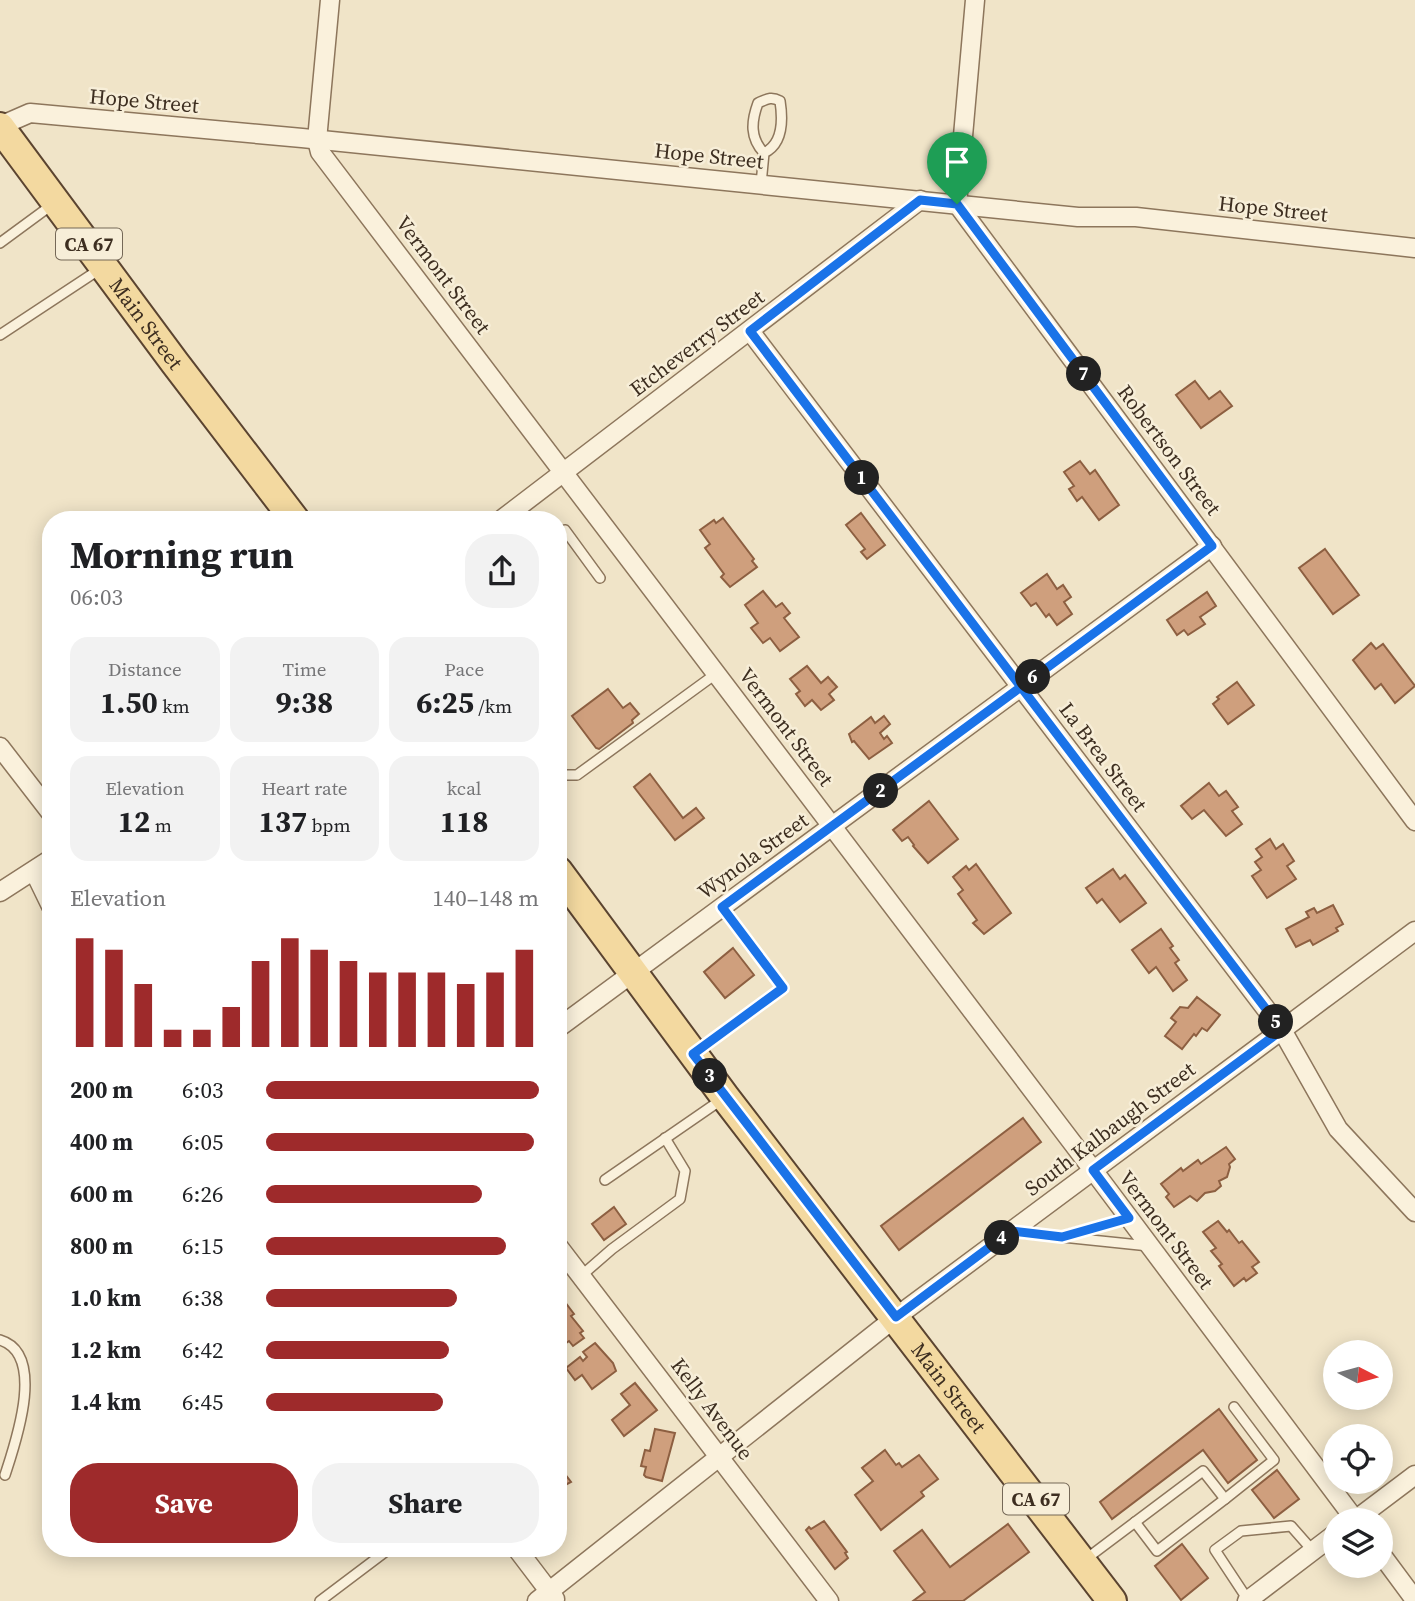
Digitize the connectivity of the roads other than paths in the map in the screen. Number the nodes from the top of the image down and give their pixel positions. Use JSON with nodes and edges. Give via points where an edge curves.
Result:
{"nodes":[{"id":1,"x":330,"y":0,"type":"edge"},
{"id":2,"x":975,"y":0,"type":"edge"},
{"id":3,"x":0,"y":126,"type":"edge"},
{"id":4,"x":317,"y":140,"type":"junction"},
{"id":5,"x":764,"y":153,"type":"junction"},
{"id":6,"x":761,"y":184,"type":"junction"},
{"id":7,"x":57,"y":200,"type":"junction"},
{"id":8,"x":920,"y":200,"type":"junction"},
{"id":9,"x":957,"y":204,"type":"junction"},
{"id":10,"x":0,"y":243,"type":"edge"},
{"id":11,"x":1415,"y":248,"type":"edge"},
{"id":12,"x":104,"y":265,"type":"junction"},
{"id":13,"x":750,"y":331,"type":"junction"},
{"id":14,"x":0,"y":335,"type":"edge"},
{"id":15,"x":565,"y":473,"type":"junction"},
{"id":16,"x":288,"y":511,"type":"edge"},
{"id":17,"x":513,"y":511,"type":"edge"},
{"id":18,"x":567,"y":533,"type":"edge"},
{"id":19,"x":1212,"y":546,"type":"junction"},
{"id":20,"x":600,"y":578,"type":"dead end"},
{"id":21,"x":717,"y":673,"type":"junction"},
{"id":22,"x":1021,"y":687,"type":"junction"},
{"id":23,"x":0,"y":747,"type":"edge"},
{"id":24,"x":567,"y":775,"type":"edge"},
{"id":25,"x":42,"y":801,"type":"edge"},
{"id":26,"x":1415,"y":821,"type":"edge"},
{"id":27,"x":832,"y":827,"type":"junction"},
{"id":28,"x":42,"y":865,"type":"edge"},
{"id":29,"x":34,"y":871,"type":"junction"},
{"id":30,"x":567,"y":883,"type":"edge"},
{"id":31,"x":42,"y":887,"type":"edge"},
{"id":32,"x":0,"y":892,"type":"edge"},
{"id":33,"x":722,"y":907,"type":"junction"},
{"id":34,"x":1415,"y":931,"type":"edge"},
{"id":35,"x":632,"y":973,"type":"junction"},
{"id":36,"x":567,"y":1021,"type":"edge"},
{"id":37,"x":1282,"y":1030,"type":"junction"},
{"id":38,"x":693,"y":1054,"type":"junction"},
{"id":39,"x":726,"y":1097,"type":"junction"},
{"id":40,"x":665,"y":1138,"type":"junction"},
{"id":41,"x":1093,"y":1170,"type":"junction"},
{"id":42,"x":605,"y":1180,"type":"dead end"},
{"id":43,"x":1415,"y":1212,"type":"edge"},
{"id":44,"x":1129,"y":1218,"type":"junction"},
{"id":45,"x":1011,"y":1231,"type":"junction"},
{"id":46,"x":1062,"y":1237,"type":"junction"},
{"id":47,"x":1150,"y":1246,"type":"junction"},
{"id":48,"x":567,"y":1257,"type":"edge"},
{"id":49,"x":582,"y":1276,"type":"junction"},
{"id":50,"x":896,"y":1317,"type":"junction"},
{"id":51,"x":0,"y":1340,"type":"edge"},
{"id":52,"x":1234,"y":1407,"type":"dead end"},
{"id":53,"x":720,"y":1456,"type":"junction"},
{"id":54,"x":5,"y":1475,"type":"dead end"},
{"id":55,"x":1415,"y":1475,"type":"edge"},
{"id":56,"x":1225,"y":1499,"type":"junction"},
{"id":57,"x":1346,"y":1508,"type":"edge"},
{"id":58,"x":1371,"y":1508,"type":"edge"},
{"id":59,"x":1135,"y":1522,"type":"junction"},
{"id":60,"x":1323,"y":1544,"type":"edge"},
{"id":61,"x":1313,"y":1551,"type":"junction"},
{"id":62,"x":378,"y":1557,"type":"edge"},
{"id":63,"x":522,"y":1557,"type":"edge"},
{"id":64,"x":1083,"y":1562,"type":"junction"},
{"id":65,"x":1393,"y":1570,"type":"edge"},
{"id":66,"x":548,"y":1598,"type":"edge"},
{"id":67,"x":1415,"y":1600,"type":"edge"},
{"id":68,"x":320,"y":1601,"type":"edge"},
{"id":69,"x":830,"y":1601,"type":"edge"},
{"id":70,"x":1112,"y":1601,"type":"edge"},
{"id":71,"x":1248,"y":1601,"type":"edge"}],
"edges":[{"from":1,"to":4,"type":"street"},
{"from":2,"to":9,"type":"street"},
{"from":3,"to":4,"type":"street","name":"Hope Street","via":[[30,113]]},
{"from":3,"to":7,"type":"main road","name":"Main Street","number":"CA 67"},
{"from":4,"to":6,"type":"street","name":"Hope Street"},
{"from":4,"to":15,"type":"street","name":"Vermont Street","via":[[320,152]]},
{"from":5,"to":5,"type":"lane","via":[[773,149],[781,124],[780,101],[774,98],[758,103],[754,119],[753,133]]},
{"from":5,"to":6,"type":"lane"},
{"from":6,"to":8,"type":"street","name":"Hope Street"},
{"from":7,"to":10,"type":"lane"},
{"from":7,"to":12,"type":"main road","name":"Main Street","number":"CA 67"},
{"from":8,"to":9,"type":"street","name":"Hope Street"},
{"from":8,"to":13,"type":"street","name":"Etcheverry Street"},
{"from":9,"to":11,"type":"street","name":"Hope Street","via":[[1078,217],[1136,217]]},
{"from":9,"to":19,"type":"street","name":"Robertson Street"},
{"from":12,"to":14,"type":"lane"},
{"from":12,"to":16,"type":"main road","name":"Main Street","number":"CA 67"},
{"from":13,"to":15,"type":"street","name":"Etcheverry Street"},
{"from":13,"to":22,"type":"street","name":"La Brea Street"},
{"from":15,"to":17,"type":"street","name":"Etcheverry Street"},
{"from":15,"to":21,"type":"street","name":"Vermont Street"},
{"from":18,"to":20,"type":"lane"},
{"from":19,"to":22,"type":"street","name":"Wynola Street"},
{"from":19,"to":26,"type":"street","name":"Robertson Street"},
{"from":21,"to":24,"type":"lane","via":[[577,775]]},
{"from":21,"to":27,"type":"street","name":"Vermont Street"},
{"from":22,"to":27,"type":"street","name":"Wynola Street"},
{"from":22,"to":37,"type":"street","name":"La Brea Street"},
{"from":23,"to":25,"type":"street"},
{"from":27,"to":33,"type":"street","name":"Wynola Street"},
{"from":27,"to":41,"type":"street","name":"Vermont Street"},
{"from":28,"to":29,"type":"street"},
{"from":29,"to":31,"type":"street"},
{"from":29,"to":32,"type":"street"},
{"from":30,"to":35,"type":"main road","name":"Main Street","number":"CA 67"},
{"from":33,"to":35,"type":"street","name":"Wynola Street"},
{"from":33,"to":38,"type":"lane","via":[[783,988]]},
{"from":34,"to":37,"type":"street","name":"South Kalbaugh Street"},
{"from":35,"to":36,"type":"street","name":"Wynola Street"},
{"from":35,"to":38,"type":"main road","name":"Main Street","number":"CA 67"},
{"from":37,"to":41,"type":"street","name":"South Kalbaugh Street"},
{"from":37,"to":43,"type":"street","name":"La Brea Street","via":[[1338,1129]]},
{"from":38,"to":39,"type":"main road","name":"Main Street","number":"CA 67"},
{"from":39,"to":40,"type":"lane"},
{"from":39,"to":50,"type":"main road","name":"Main Street","number":"CA 67"},
{"from":40,"to":42,"type":"lane"},
{"from":40,"to":49,"type":"lane","via":[[685,1171],[680,1199]]},
{"from":41,"to":44,"type":"street","name":"Vermont Street"},
{"from":41,"to":45,"type":"street","name":"South Kalbaugh Street"},
{"from":44,"to":46,"type":"lane"},
{"from":44,"to":47,"type":"street","name":"Vermont Street"},
{"from":45,"to":46,"type":"lane"},
{"from":45,"to":50,"type":"street","name":"South Kalbaugh Street"},
{"from":46,"to":47,"type":"lane"},
{"from":47,"to":57,"type":"street","name":"Vermont Street"},
{"from":48,"to":49,"type":"street","name":"Kelly Avenue"},
{"from":49,"to":53,"type":"street","name":"Kelly Avenue"},
{"from":50,"to":53,"type":"street","name":"South Kalbaugh Street"},
{"from":50,"to":64,"type":"main road","name":"Main Street","number":"CA 67"},
{"from":51,"to":54,"type":"lane","via":[[19,1354],[24,1382],[22,1419]]},
{"from":52,"to":56,"type":"lane","via":[[1274,1460]]},
{"from":53,"to":66,"type":"street","name":"South Kalbaugh Street"},
{"from":53,"to":69,"type":"street","name":"Kelly Avenue"},
{"from":55,"to":58,"type":"street"},
{"from":56,"to":59,"type":"lane","via":[[1203,1471]]},
{"from":56,"to":59,"type":"lane","via":[[1157,1551]]},
{"from":59,"to":64,"type":"lane"},
{"from":60,"to":61,"type":"street"},
{"from":61,"to":71,"type":"street"},
{"from":61,"to":71,"type":"lane","via":[[1291,1526],[1241,1531],[1215,1550]]},
{"from":62,"to":68,"type":"lane"},
{"from":63,"to":66,"type":"street"},
{"from":64,"to":70,"type":"main road","name":"Main Street","number":"CA 67"},
{"from":65,"to":67,"type":"street"}]}
